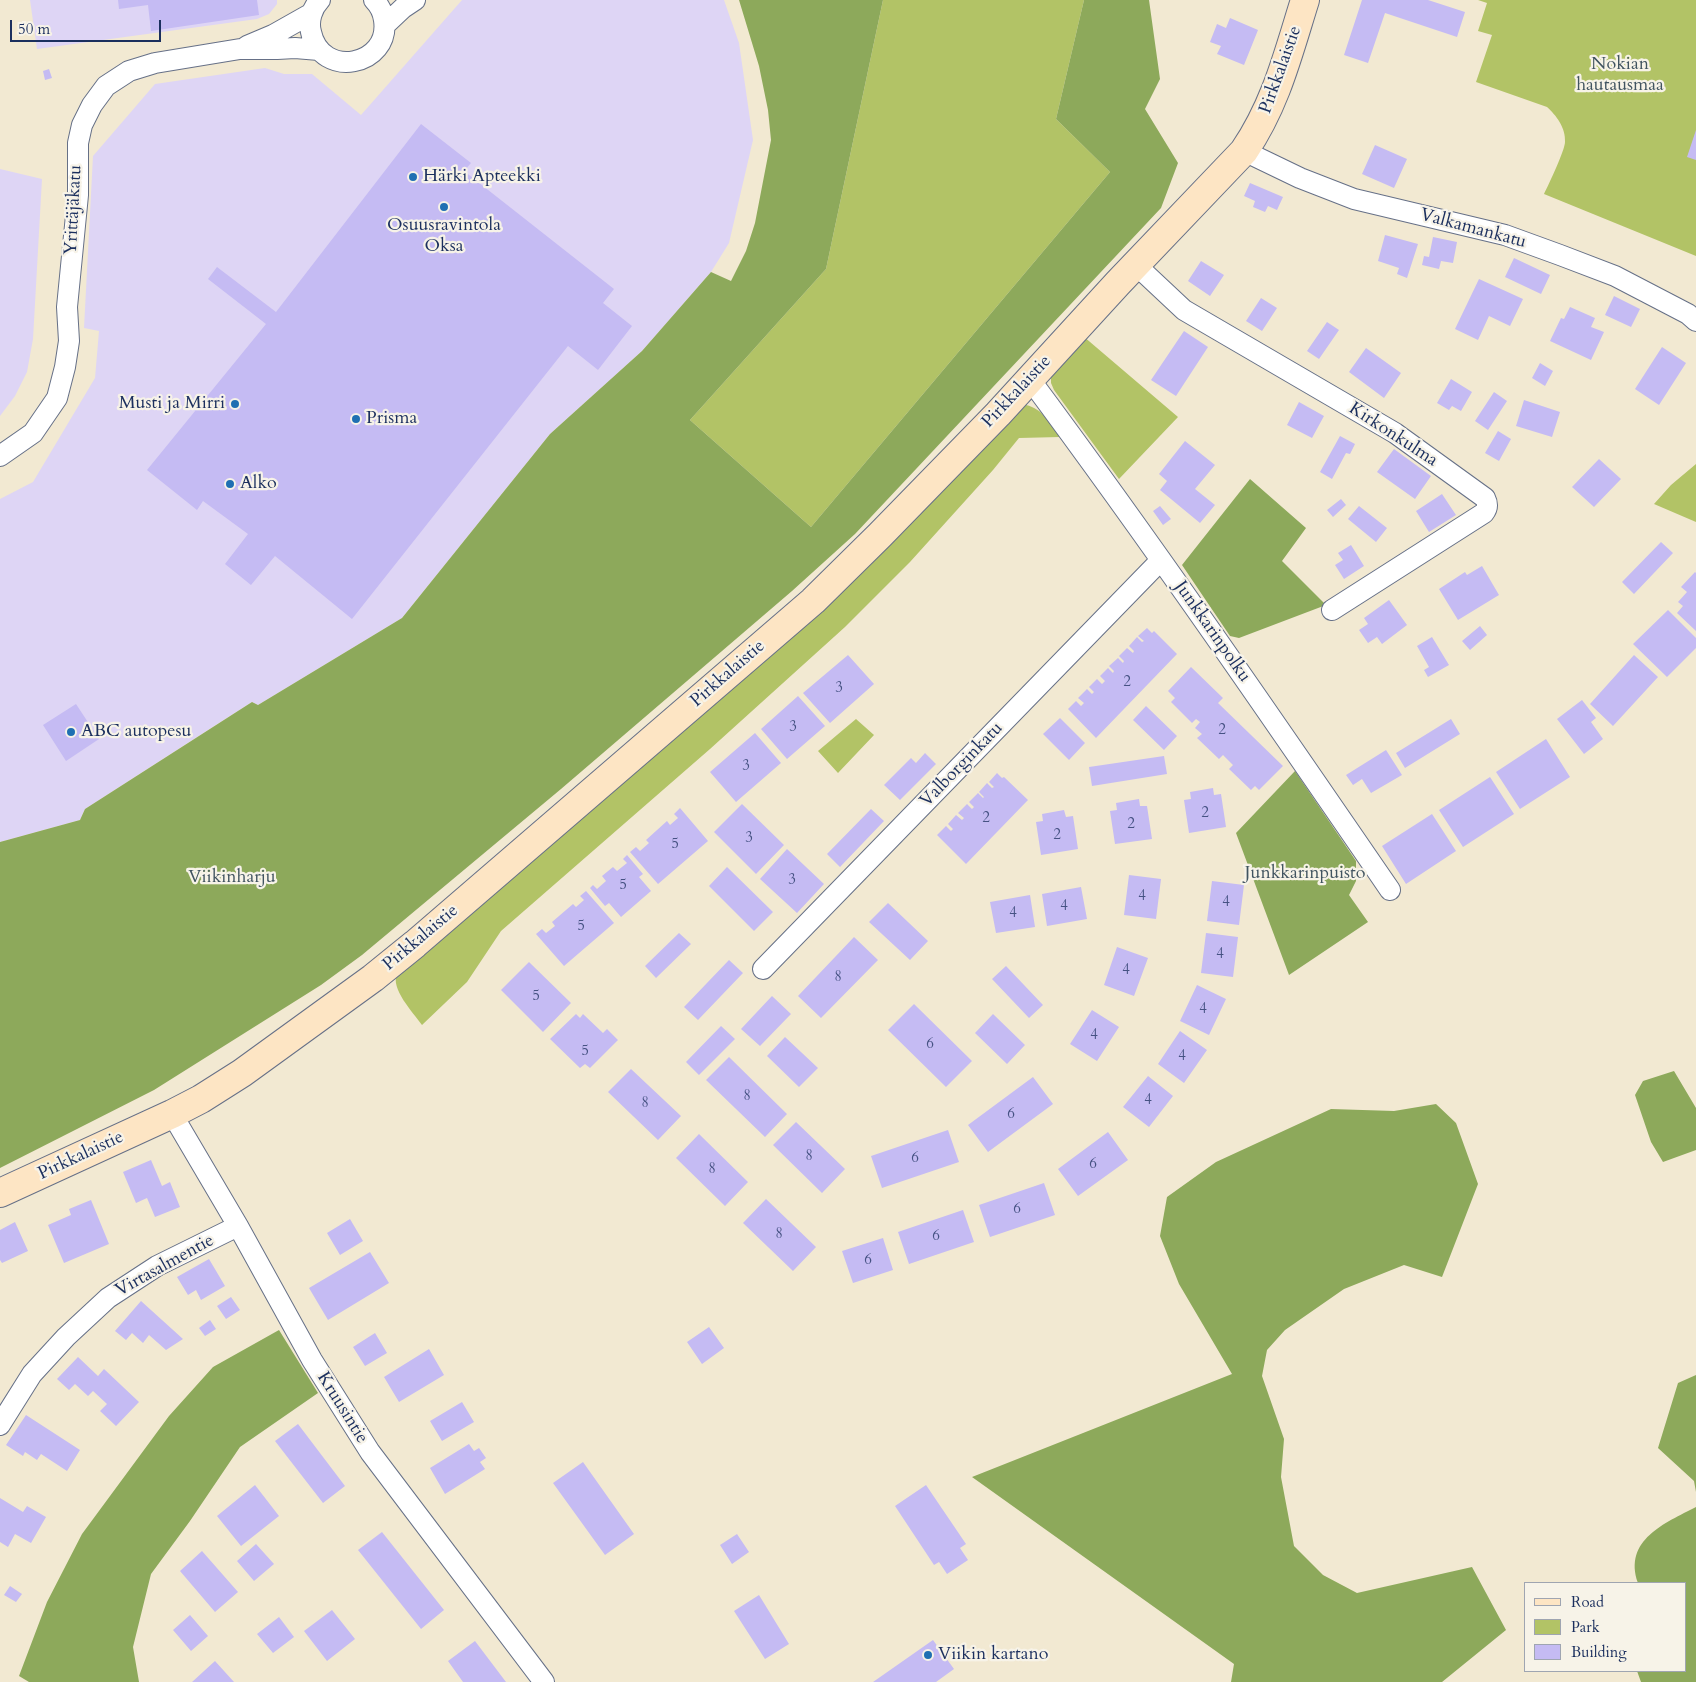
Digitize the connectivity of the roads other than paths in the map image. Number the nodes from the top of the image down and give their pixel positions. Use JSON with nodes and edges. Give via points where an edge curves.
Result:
{"nodes":[{"id":1,"x":374,"y":0,"type":"edge"},
{"id":2,"x":415,"y":0,"type":"edge"},
{"id":3,"x":1305,"y":0,"type":"edge"},
{"id":4,"x":316,"y":7,"type":"edge"},
{"id":5,"x":385,"y":26,"type":"junction"},
{"id":6,"x":240,"y":49,"type":"junction"},
{"id":7,"x":319,"y":50,"type":"junction"},
{"id":8,"x":1244,"y":151,"type":"junction"},
{"id":9,"x":1136,"y":265,"type":"junction"},
{"id":10,"x":1696,"y":321,"type":"edge"},
{"id":11,"x":1029,"y":378,"type":"junction"},
{"id":12,"x":0,"y":456,"type":"edge"},
{"id":13,"x":1161,"y":560,"type":"junction"},
{"id":14,"x":1332,"y":610,"type":"dead end"},
{"id":15,"x":1390,"y":890,"type":"dead end"},
{"id":16,"x":763,"y":969,"type":"dead end"},
{"id":17,"x":172,"y":1114,"type":"junction"},
{"id":18,"x":0,"y":1193,"type":"edge"},
{"id":19,"x":238,"y":1226,"type":"junction"},
{"id":20,"x":0,"y":1426,"type":"edge"},
{"id":21,"x":544,"y":1682,"type":"edge"}],
"edges":[{"from":1,"to":5,"type":"street","via":[[383,13]]},
{"from":2,"to":5,"type":"street"},
{"from":3,"to":8,"type":"street","name":"Pirkkalaistie","via":[[1278,89]]},
{"from":4,"to":6,"type":"street","name":"Yrittäjäkatu","via":[[273,35]]},
{"from":4,"to":7,"type":"street","via":[[310,26],[312,39]]},
{"from":5,"to":7,"type":"street","via":[[379,45],[363,59],[343,62]]},
{"from":6,"to":7,"type":"street","name":"Yrittäjäkatu"},
{"from":6,"to":12,"type":"street","name":"Yrittäjäkatu","via":[[155,63],[129,71],[106,86],[92,105],[78,143],[78,195],[67,306],[69,341],[57,398],[33,433]]},
{"from":8,"to":9,"type":"street","name":"Pirkkalaistie"},
{"from":8,"to":10,"type":"street","name":"Valkamankatu","via":[[1354,199],[1505,235],[1560,255],[1615,276]]},
{"from":9,"to":11,"type":"street","name":"Pirkkalaistie"},
{"from":9,"to":14,"type":"street","name":"Kirkonkulma","via":[[1184,310],[1395,433],[1488,503],[1484,513]]},
{"from":11,"to":13,"type":"street","name":"Junkkarinpolku"},
{"from":11,"to":17,"type":"street","name":"Pirkkalaistie","via":[[998,414],[813,601],[481,888],[373,978],[242,1074]]},
{"from":13,"to":15,"type":"street","name":"Junkkarinpolku"},
{"from":13,"to":16,"type":"street","name":"Valborginkatu"},
{"from":17,"to":18,"type":"street","name":"Pirkkalaistie"},
{"from":17,"to":19,"type":"street","name":"Kruusintie"},
{"from":19,"to":20,"type":"street","name":"Virtasalmentie","via":[[157,1266],[108,1298],[32,1374]]},
{"from":19,"to":21,"type":"street","name":"Kruusintie","via":[[312,1360],[370,1452]]}]}
